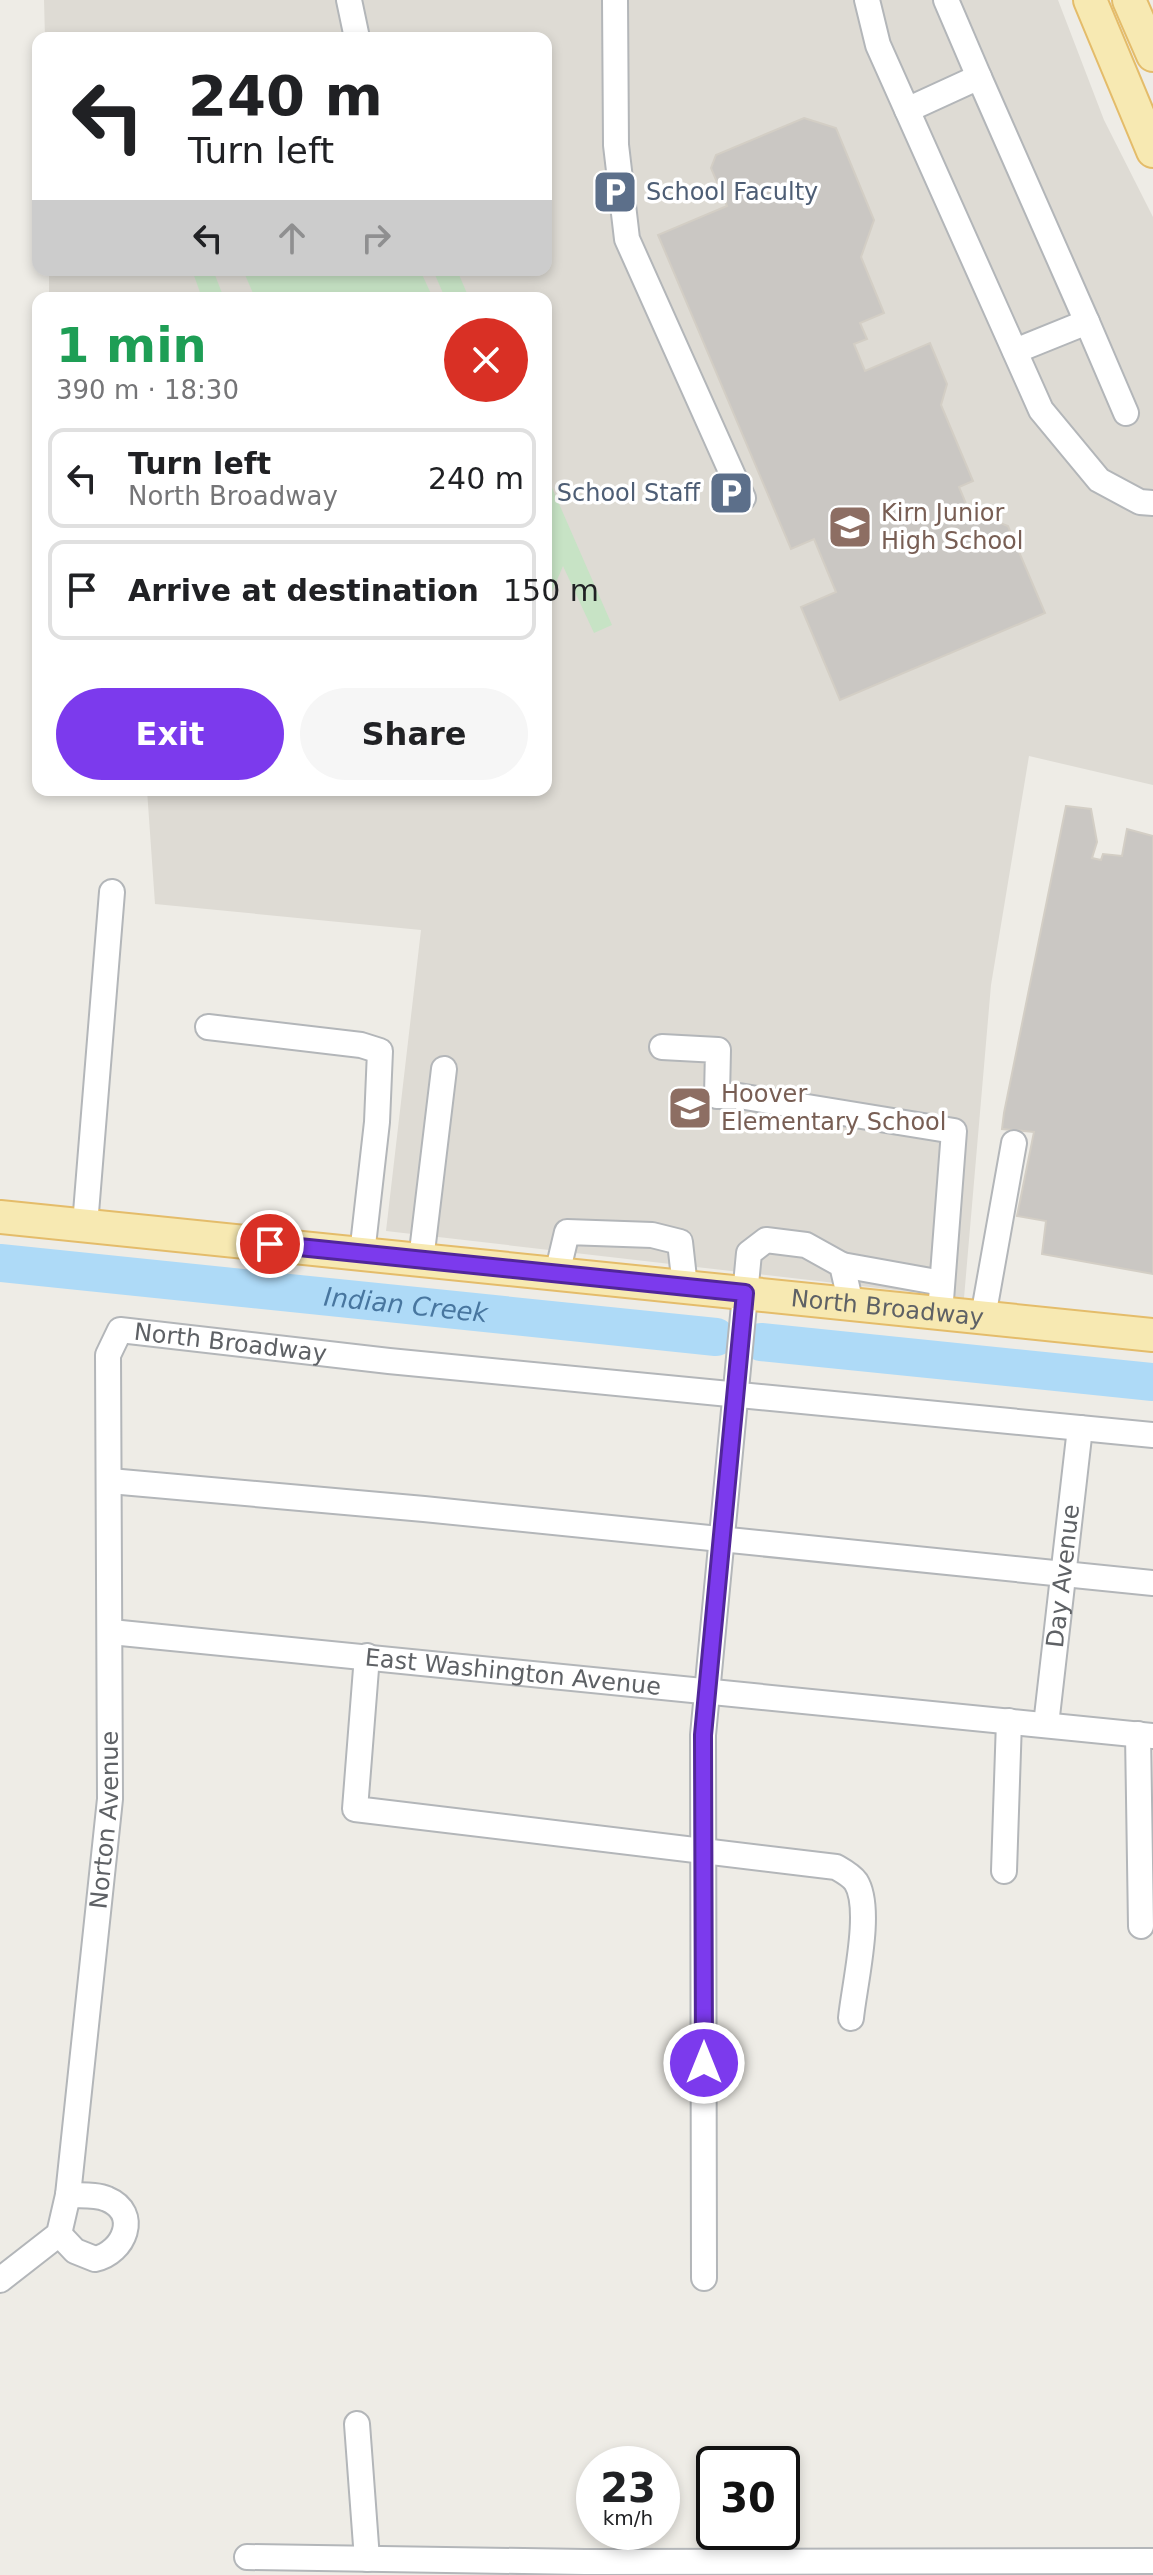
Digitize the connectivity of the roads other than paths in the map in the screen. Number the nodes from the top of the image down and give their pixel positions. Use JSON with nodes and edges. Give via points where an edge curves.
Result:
{"nodes":[{"id":1,"x":349,"y":0,"type":"edge"},
{"id":2,"x":615,"y":0,"type":"edge"},
{"id":3,"x":867,"y":0,"type":"edge"},
{"id":4,"x":946,"y":0,"type":"edge"},
{"id":5,"x":1090,"y":0,"type":"edge"},
{"id":6,"x":1129,"y":0,"type":"edge"},
{"id":7,"x":356,"y":32,"type":"edge"},
{"id":8,"x":1153,"y":55,"type":"edge"},
{"id":9,"x":979,"y":77,"type":"junction"},
{"id":10,"x":907,"y":110,"type":"junction"},
{"id":11,"x":1153,"y":151,"type":"edge"},
{"id":12,"x":1087,"y":322,"type":"junction"},
{"id":13,"x":1015,"y":351,"type":"junction"},
{"id":14,"x":1126,"y":413,"type":"dead end"},
{"id":15,"x":743,"y":498,"type":"dead end"},
{"id":16,"x":1153,"y":503,"type":"edge"},
{"id":17,"x":112,"y":892,"type":"dead end"},
{"id":18,"x":208,"y":1027,"type":"dead end"},
{"id":19,"x":662,"y":1047,"type":"dead end"},
{"id":20,"x":444,"y":1069,"type":"dead end"},
{"id":21,"x":1014,"y":1143,"type":"dead end"},
{"id":22,"x":0,"y":1217,"type":"edge"},
{"id":23,"x":85,"y":1225,"type":"junction"},
{"id":24,"x":362,"y":1254,"type":"junction"},
{"id":25,"x":421,"y":1260,"type":"junction"},
{"id":26,"x":842,"y":1265,"type":"junction"},
{"id":27,"x":557,"y":1274,"type":"junction"},
{"id":28,"x":685,"y":1287,"type":"junction"},
{"id":29,"x":745,"y":1293,"type":"junction"},
{"id":30,"x":941,"y":1298,"type":"junction"},
{"id":31,"x":851,"y":1304,"type":"junction"},
{"id":32,"x":983,"y":1317,"type":"junction"},
{"id":33,"x":120,"y":1330,"type":"joint"},
{"id":34,"x":1153,"y":1335,"type":"edge"},
{"id":35,"x":736,"y":1395,"type":"junction"},
{"id":36,"x":1080,"y":1428,"type":"junction"},
{"id":37,"x":1153,"y":1435,"type":"edge"},
{"id":38,"x":110,"y":1481,"type":"junction"},
{"id":39,"x":720,"y":1540,"type":"junction"},
{"id":40,"x":1063,"y":1575,"type":"junction"},
{"id":41,"x":1153,"y":1583,"type":"edge"},
{"id":42,"x":111,"y":1632,"type":"junction"},
{"id":43,"x":367,"y":1656,"type":"junction"},
{"id":44,"x":706,"y":1690,"type":"junction"},
{"id":45,"x":1009,"y":1721,"type":"junction"},
{"id":46,"x":1046,"y":1725,"type":"junction"},
{"id":47,"x":1145,"y":1735,"type":"edge"},
{"id":48,"x":703,"y":1848,"type":"junction"},
{"id":49,"x":1004,"y":1871,"type":"dead end"},
{"id":50,"x":1141,"y":1926,"type":"dead end"},
{"id":51,"x":851,"y":2018,"type":"dead end"},
{"id":52,"x":68,"y":2195,"type":"junction"},
{"id":53,"x":59,"y":2234,"type":"junction"},
{"id":54,"x":704,"y":2278,"type":"dead end"},
{"id":55,"x":0,"y":2280,"type":"edge"},
{"id":56,"x":357,"y":2424,"type":"dead end"},
{"id":57,"x":247,"y":2557,"type":"dead end"},
{"id":58,"x":367,"y":2559,"type":"junction"},
{"id":59,"x":1153,"y":2561,"type":"edge"},
{"id":60,"x":601,"y":2568,"type":"edge"}],
"edges":[{"from":1,"to":7,"type":"street"},
{"from":2,"to":15,"type":"street","via":[[616,145],[627,239]]},
{"from":3,"to":10,"type":"street","via":[[878,45]]},
{"from":4,"to":9,"type":"street"},
{"from":5,"to":11,"type":"main road"},
{"from":6,"to":8,"type":"main road"},
{"from":9,"to":10,"type":"street"},
{"from":9,"to":12,"type":"street"},
{"from":10,"to":13,"type":"street"},
{"from":12,"to":13,"type":"street"},
{"from":12,"to":14,"type":"street"},
{"from":13,"to":16,"type":"street","via":[[1041,410],[1099,480],[1140,502]]},
{"from":17,"to":23,"type":"street"},
{"from":18,"to":24,"type":"street","via":[[380,1051]]},
{"from":19,"to":30,"type":"street","via":[[718,1050],[717,1096],[954,1131]]},
{"from":20,"to":25,"type":"street"},
{"from":21,"to":32,"type":"street"},
{"from":22,"to":23,"type":"main road","name":"North Broadway"},
{"from":23,"to":24,"type":"main road","name":"North Broadway"},
{"from":24,"to":25,"type":"main road","name":"North Broadway"},
{"from":25,"to":27,"type":"main road","name":"North Broadway"},
{"from":26,"to":29,"type":"street","via":[[806,1245],[766,1240],[749,1253]]},
{"from":26,"to":30,"type":"street"},
{"from":26,"to":31,"type":"street"},
{"from":27,"to":28,"type":"main road","name":"North Broadway"},
{"from":27,"to":28,"type":"street","via":[[567,1232],[652,1235],[680,1242]]},
{"from":28,"to":29,"type":"main road","name":"North Broadway"},
{"from":29,"to":31,"type":"main road","name":"North Broadway"},
{"from":29,"to":35,"type":"street"},
{"from":30,"to":31,"type":"main road","name":"North Broadway"},
{"from":30,"to":32,"type":"main road","name":"North Broadway"},
{"from":32,"to":34,"type":"main road","name":"North Broadway"},
{"from":33,"to":35,"type":"street","name":"North Broadway"},
{"from":33,"to":38,"type":"street","name":"Norton Avenue","via":[[108,1355]]},
{"from":35,"to":36,"type":"street","name":"North Broadway"},
{"from":35,"to":39,"type":"street"},
{"from":36,"to":37,"type":"street","name":"North Broadway"},
{"from":36,"to":40,"type":"street","name":"Day Avenue"},
{"from":38,"to":39,"type":"street"},
{"from":38,"to":42,"type":"street","name":"Norton Avenue"},
{"from":39,"to":40,"type":"street"},
{"from":39,"to":44,"type":"street"},
{"from":40,"to":41,"type":"street"},
{"from":40,"to":46,"type":"street","name":"Day Avenue"},
{"from":42,"to":43,"type":"street","name":"East Washington Avenue"},
{"from":42,"to":52,"type":"street","name":"Norton Avenue","via":[[110,1799]]},
{"from":43,"to":44,"type":"street","name":"East Washington Avenue"},
{"from":43,"to":48,"type":"street","via":[[355,1809]]},
{"from":44,"to":45,"type":"street","name":"East Washington Avenue"},
{"from":44,"to":48,"type":"street"},
{"from":45,"to":46,"type":"street","name":"East Washington Avenue"},
{"from":45,"to":49,"type":"street"},
{"from":46,"to":47,"type":"street","name":"East Washington Avenue"},
{"from":47,"to":50,"type":"street"},
{"from":48,"to":51,"type":"street","via":[[836,1867],[857,1884],[863,1918]]},
{"from":48,"to":54,"type":"street"},
{"from":52,"to":53,"type":"street","name":"Norton Avenue"},
{"from":52,"to":53,"type":"street","via":[[107,2199],[118,2206],[126,2228],[124,2240],[117,2250],[95,2259],[75,2251]]},
{"from":53,"to":55,"type":"street"},
{"from":56,"to":58,"type":"street"},
{"from":57,"to":58,"type":"street"},
{"from":58,"to":60,"type":"street"},
{"from":59,"to":60,"type":"street"}]}
